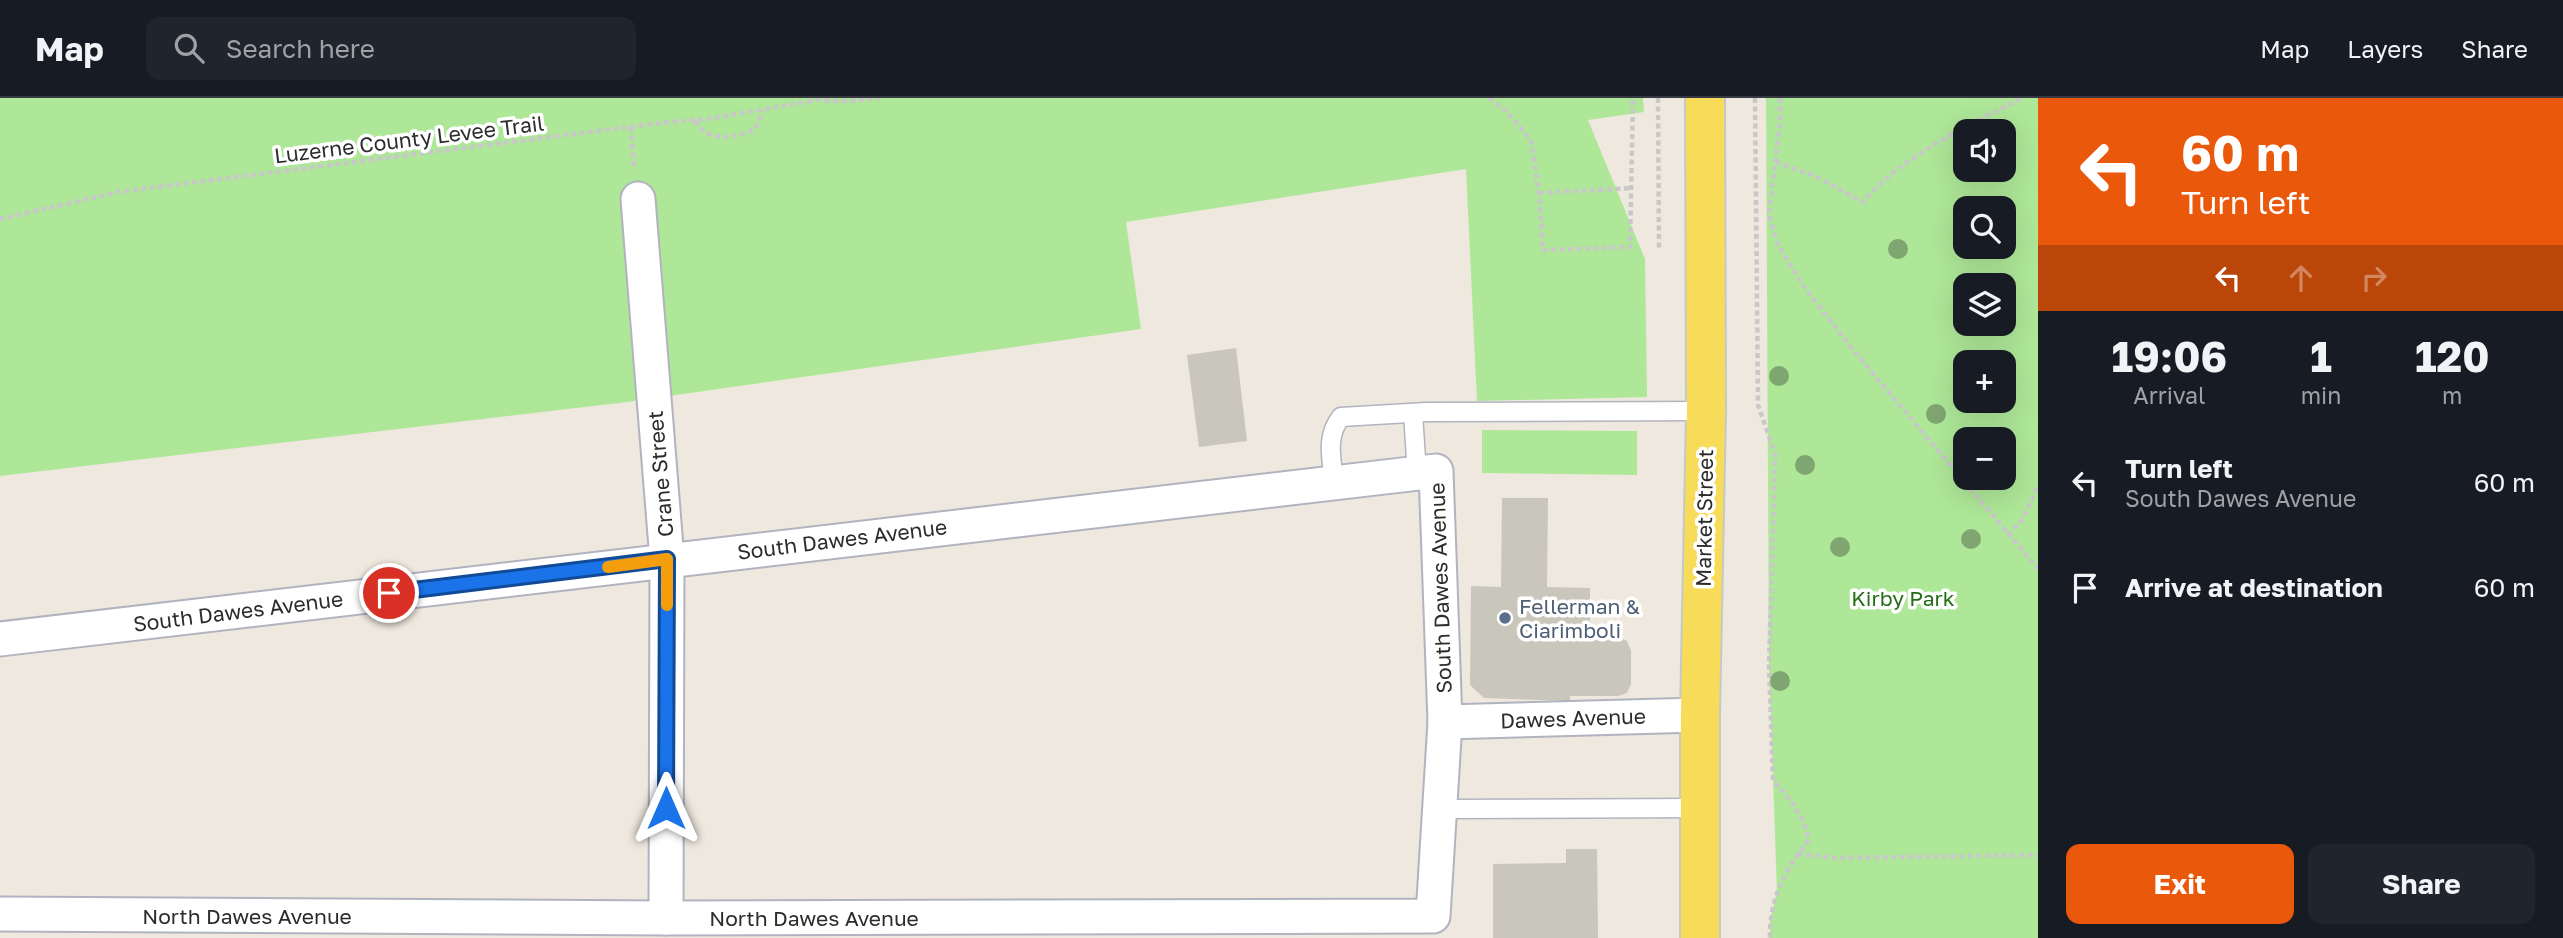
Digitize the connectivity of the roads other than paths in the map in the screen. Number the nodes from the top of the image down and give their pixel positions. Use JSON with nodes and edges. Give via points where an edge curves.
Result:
{"nodes":[{"id":1,"x":1705,"y":98,"type":"edge"},
{"id":2,"x":638,"y":199,"type":"dead end"},
{"id":3,"x":1706,"y":411,"type":"junction"},
{"id":4,"x":1413,"y":413,"type":"junction"},
{"id":5,"x":1417,"y":474,"type":"junction"},
{"id":6,"x":1334,"y":483,"type":"junction"},
{"id":7,"x":667,"y":559,"type":"junction"},
{"id":8,"x":0,"y":639,"type":"edge"},
{"id":9,"x":1700,"y":715,"type":"junction"},
{"id":10,"x":1445,"y":722,"type":"junction"},
{"id":11,"x":1700,"y":808,"type":"junction"},
{"id":12,"x":1440,"y":809,"type":"junction"},
{"id":13,"x":0,"y":915,"type":"edge"},
{"id":14,"x":666,"y":918,"type":"junction"},
{"id":15,"x":1700,"y":938,"type":"edge"}],
"edges":[{"from":1,"to":3,"type":"main road","name":"Market Street"},
{"from":2,"to":7,"type":"street","name":"Crane Street"},
{"from":3,"to":4,"type":"lane"},
{"from":3,"to":9,"type":"main road","name":"Market Street"},
{"from":4,"to":5,"type":"lane"},
{"from":4,"to":6,"type":"lane","via":[[1341,417],[1330,438]]},
{"from":5,"to":6,"type":"street","name":"South Dawes Avenue"},
{"from":5,"to":10,"type":"street","name":"South Dawes Avenue","via":[[1436,471]]},
{"from":6,"to":7,"type":"street","name":"South Dawes Avenue"},
{"from":7,"to":8,"type":"street","name":"South Dawes Avenue"},
{"from":7,"to":14,"type":"street","name":"Crane Street"},
{"from":9,"to":10,"type":"street","name":"Dawes Avenue"},
{"from":9,"to":11,"type":"main road","name":"Market Street"},
{"from":10,"to":12,"type":"street","name":"North Dawes Avenue"},
{"from":11,"to":12,"type":"lane"},
{"from":11,"to":15,"type":"main road","name":"Market Street"},
{"from":12,"to":14,"type":"street","name":"North Dawes Avenue","via":[[1433,916]]},
{"from":13,"to":14,"type":"street","name":"North Dawes Avenue"}]}
